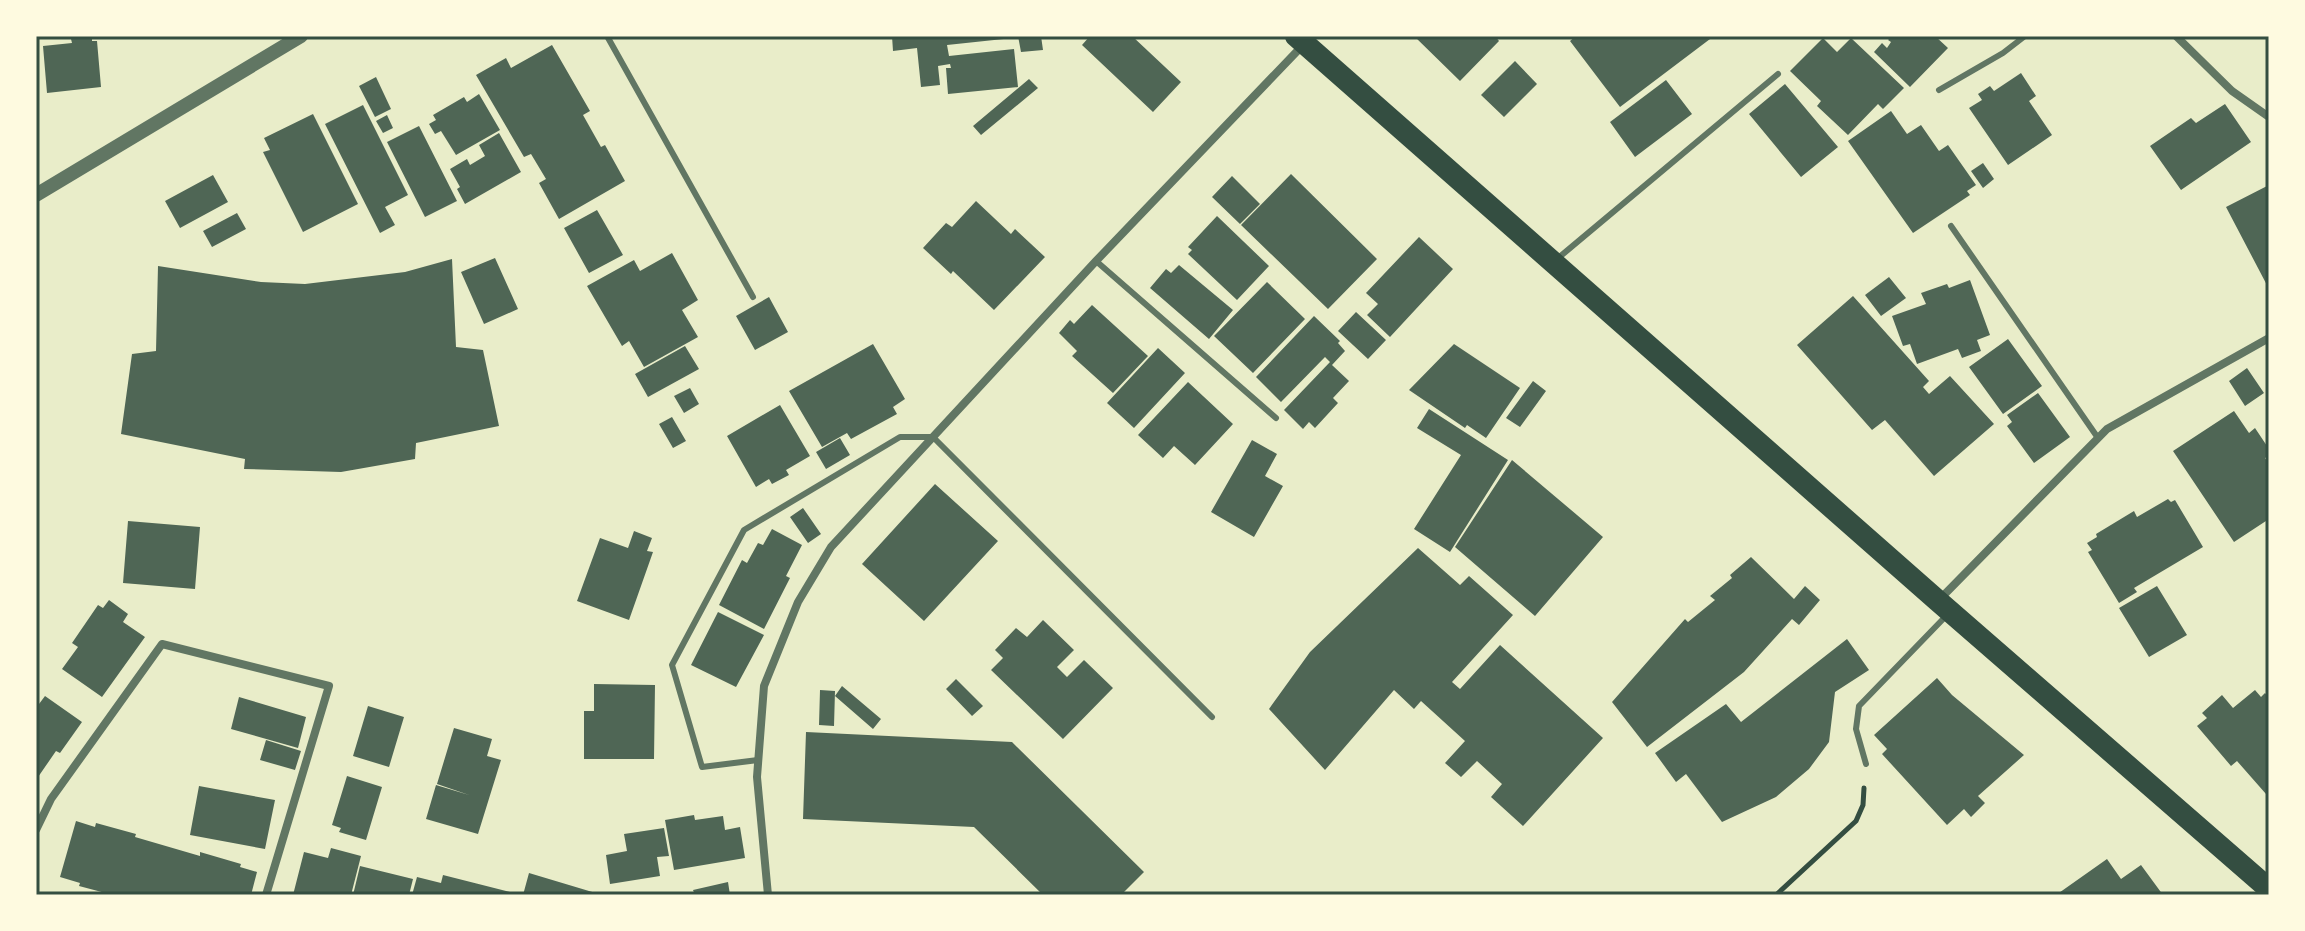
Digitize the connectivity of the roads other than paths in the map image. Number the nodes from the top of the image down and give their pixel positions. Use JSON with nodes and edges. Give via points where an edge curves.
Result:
{"nodes":[{"id":1,"x":301,"y":36,"type":"edge"},
{"id":2,"x":607,"y":36,"type":"edge"},
{"id":3,"x":2025,"y":36,"type":"edge"},
{"id":4,"x":2176,"y":36,"type":"edge"},
{"id":5,"x":1304,"y":38,"type":"edge"},
{"id":6,"x":1778,"y":74,"type":"dead end"},
{"id":7,"x":1939,"y":90,"type":"dead end"},
{"id":8,"x":2269,"y":117,"type":"edge"},
{"id":9,"x":36,"y":184,"type":"edge"},
{"id":10,"x":36,"y":194,"type":"edge"},
{"id":11,"x":1951,"y":226,"type":"dead end"},
{"id":12,"x":1096,"y":261,"type":"junction"},
{"id":13,"x":1553,"y":262,"type":"junction"},
{"id":14,"x":753,"y":297,"type":"dead end"},
{"id":15,"x":2269,"y":338,"type":"edge"},
{"id":16,"x":1276,"y":418,"type":"dead end"},
{"id":17,"x":933,"y":437,"type":"junction"},
{"id":18,"x":2098,"y":438,"type":"junction"},
{"id":19,"x":1944,"y":606,"type":"junction"},
{"id":20,"x":1212,"y":717,"type":"dead end"},
{"id":21,"x":758,"y":760,"type":"junction"},
{"id":22,"x":1866,"y":764,"type":"road end"},
{"id":23,"x":36,"y":830,"type":"edge"},
{"id":24,"x":2269,"y":889,"type":"edge"},
{"id":25,"x":266,"y":895,"type":"edge"},
{"id":26,"x":768,"y":895,"type":"edge"}],
"edges":[{"from":1,"to":10,"type":"street"},
{"from":2,"to":14,"type":"lane"},
{"from":3,"to":7,"type":"lane"},
{"from":4,"to":8,"type":"street","via":[[2232,91]]},
{"from":5,"to":12,"type":"street"},
{"from":5,"to":13,"type":"highway"},
{"from":6,"to":13,"type":"lane"},
{"from":9,"to":10,"type":"lane"},
{"from":11,"to":18,"type":"lane"},
{"from":12,"to":16,"type":"lane"},
{"from":12,"to":17,"type":"street"},
{"from":13,"to":19,"type":"highway"},
{"from":15,"to":18,"type":"street"},
{"from":17,"to":20,"type":"lane"},
{"from":17,"to":21,"type":"street","via":[[831,547],[798,602],[764,686]]},
{"from":17,"to":21,"type":"lane","via":[[900,437],[744,530],[672,665],[702,767]]},
{"from":18,"to":19,"type":"street"},
{"from":19,"to":22,"type":"lane","via":[[1859,706],[1856,729]]},
{"from":19,"to":24,"type":"highway"},
{"from":21,"to":26,"type":"street"},
{"from":23,"to":25,"type":"street","via":[[51,799],[162,644],[329,686]]}]}
